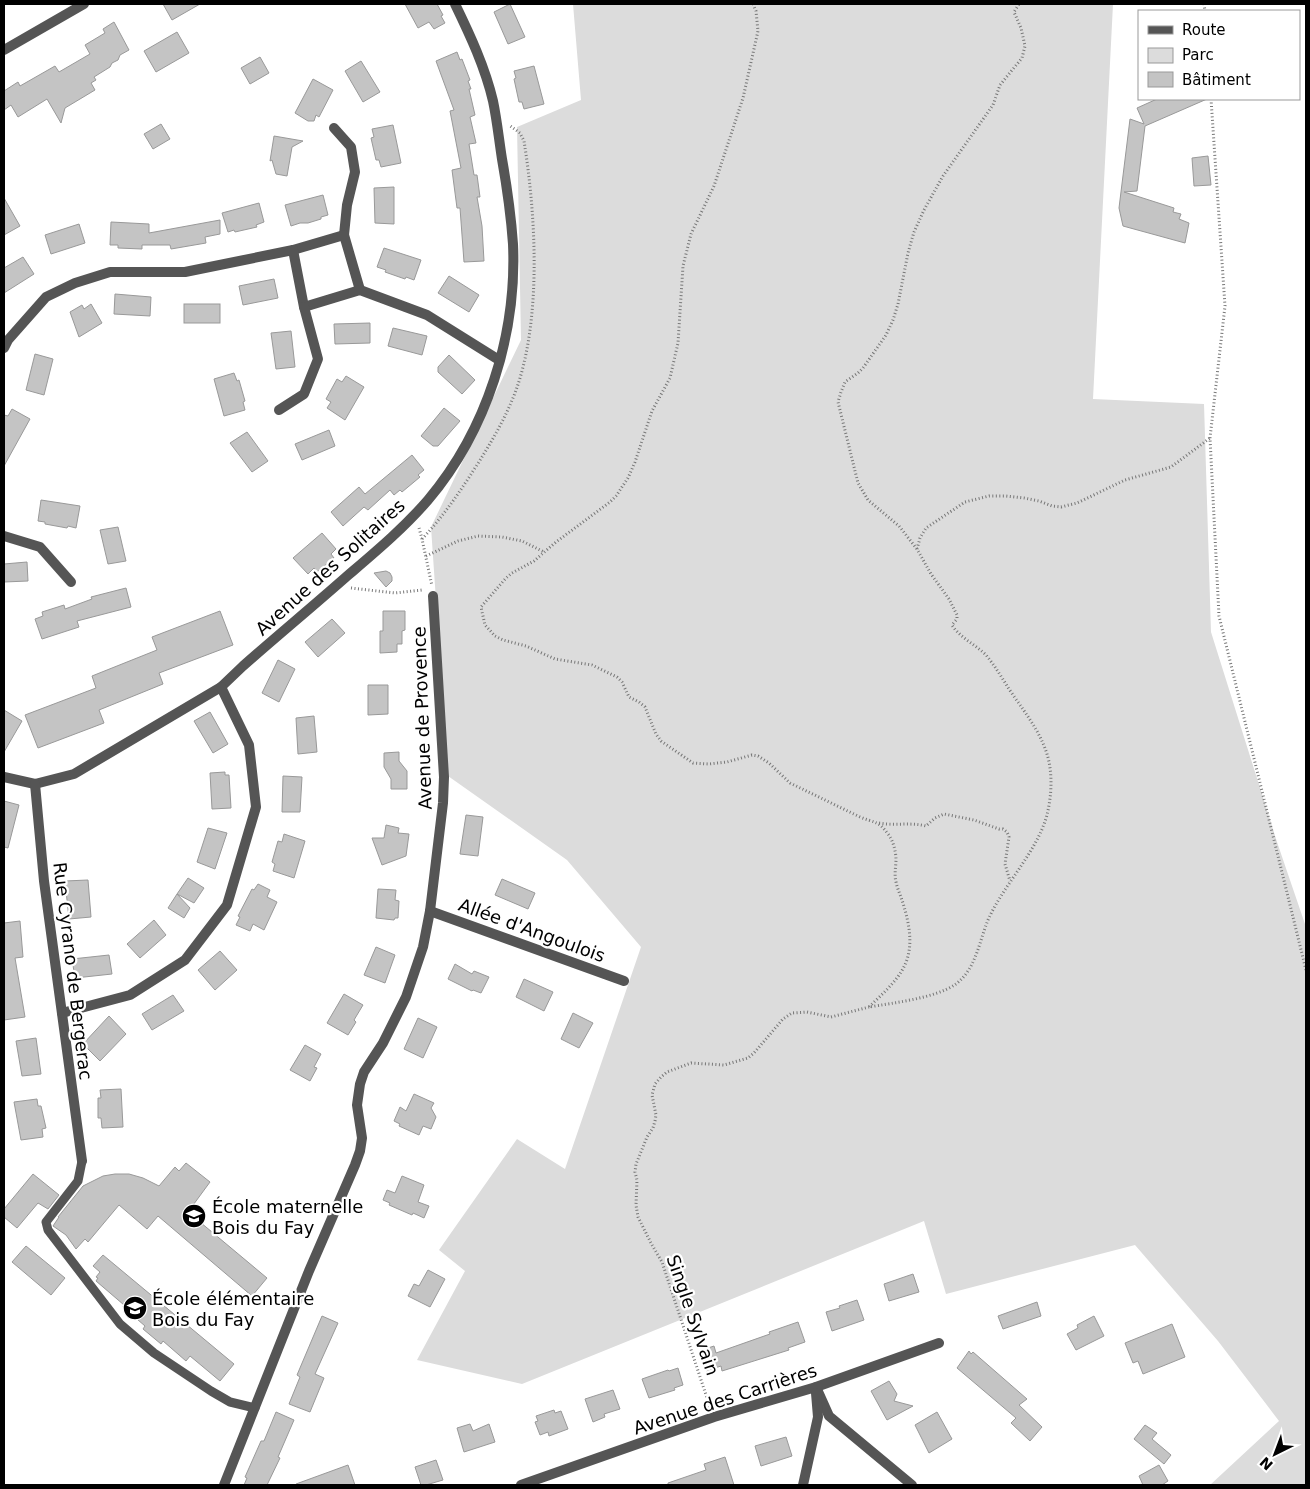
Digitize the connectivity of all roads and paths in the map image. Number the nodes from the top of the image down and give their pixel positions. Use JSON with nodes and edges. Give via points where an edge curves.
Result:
{"nodes":[{"id":1,"x":84,"y":4,"type":"edge"},
{"id":2,"x":455,"y":4,"type":"edge"},
{"id":3,"x":753,"y":4,"type":"edge"},
{"id":4,"x":1019,"y":4,"type":"edge"},
{"id":5,"x":4,"y":50,"type":"edge"},
{"id":6,"x":1211,"y":100,"type":"edge"},
{"id":7,"x":334,"y":128,"type":"dead end"},
{"id":8,"x":344,"y":235,"type":"junction"},
{"id":9,"x":293,"y":250,"type":"junction"},
{"id":10,"x":360,"y":290,"type":"junction"},
{"id":11,"x":304,"y":307,"type":"junction"},
{"id":12,"x":4,"y":348,"type":"edge"},
{"id":13,"x":499,"y":360,"type":"junction"},
{"id":14,"x":279,"y":410,"type":"dead end"},
{"id":15,"x":1210,"y":438,"type":"junction"},
{"id":16,"x":4,"y":536,"type":"edge"},
{"id":17,"x":422,"y":539,"type":"dead end"},
{"id":18,"x":917,"y":549,"type":"junction"},
{"id":19,"x":544,"y":552,"type":"junction"},
{"id":20,"x":426,"y":556,"type":"junction"},
{"id":21,"x":71,"y":582,"type":"dead end"},
{"id":22,"x":332,"y":589,"type":"junction"},
{"id":23,"x":423,"y":590,"type":"dead end"},
{"id":24,"x":433,"y":592,"type":"joint"},
{"id":25,"x":221,"y":687,"type":"junction"},
{"id":26,"x":4,"y":777,"type":"edge"},
{"id":27,"x":35,"y":784,"type":"junction"},
{"id":28,"x":879,"y":823,"type":"junction"},
{"id":29,"x":1010,"y":881,"type":"junction"},
{"id":30,"x":430,"y":911,"type":"junction"},
{"id":31,"x":1306,"y":970,"type":"edge"},
{"id":32,"x":624,"y":981,"type":"dead end"},
{"id":33,"x":869,"y":1007,"type":"junction"},
{"id":34,"x":62,"y":1013,"type":"junction"},
{"id":35,"x":82,"y":1161,"type":"joint"},
{"id":36,"x":939,"y":1342,"type":"dead end"},
{"id":37,"x":816,"y":1387,"type":"junction"},
{"id":38,"x":255,"y":1408,"type":"junction"},
{"id":39,"x":714,"y":1417,"type":"junction"},
{"id":40,"x":224,"y":1485,"type":"edge"},
{"id":41,"x":521,"y":1485,"type":"edge"},
{"id":42,"x":803,"y":1485,"type":"edge"},
{"id":43,"x":912,"y":1485,"type":"edge"}],
"edges":[{"from":1,"to":5,"type":"street"},
{"from":2,"to":13,"type":"street","name":"Avenue des Solitaires","via":[[475,46],[490,94],[506,181],[513,243],[509,317]]},
{"from":3,"to":19,"type":"path","via":[[758,31],[742,98],[714,186],[691,234],[683,266],[678,343],[670,378],[652,411],[628,478],[616,496]]},
{"from":4,"to":18,"type":"path","via":[[1014,12],[1025,46],[1022,58],[1000,85],[993,105],[943,176],[924,210],[908,253],[894,320],[863,368],[845,382],[838,402],[858,483],[868,500],[892,519]]},
{"from":6,"to":15,"type":"path","via":[[1225,306]]},
{"from":7,"to":8,"type":"street","via":[[351,147],[355,172],[346,205]]},
{"from":8,"to":9,"type":"street"},
{"from":8,"to":10,"type":"street"},
{"from":9,"to":11,"type":"street"},
{"from":9,"to":12,"type":"street","via":[[185,272],[110,272],[75,283],[46,297]]},
{"from":10,"to":11,"type":"street"},
{"from":10,"to":13,"type":"street","via":[[427,315]]},
{"from":11,"to":14,"type":"street","via":[[318,359],[304,394]]},
{"from":13,"to":22,"type":"street","name":"Avenue des Solitaires","via":[[488,397],[470,436],[439,485],[391,538]]},
{"from":15,"to":18,"type":"path","via":[[1171,467],[1125,480],[1077,503],[1061,507],[1006,496],[964,502],[926,528]]},
{"from":15,"to":31,"type":"path","via":[[1219,616]]},
{"from":16,"to":21,"type":"street","via":[[40,547]]},
{"from":17,"to":20,"type":"path"},
{"from":18,"to":29,"type":"path","via":[[955,610],[957,619],[952,625],[996,668],[1032,721],[1046,752],[1051,784],[1047,816],[1040,834]]},
{"from":19,"to":20,"type":"path","via":[[502,536],[478,536],[458,540]]},
{"from":19,"to":28,"type":"path","via":[[506,578],[481,607],[486,625],[494,636],[555,659],[592,665],[617,677],[629,697],[645,707],[661,741],[693,762],[709,764],[758,756],[790,783]]},
{"from":20,"to":24,"type":"path"},
{"from":22,"to":23,"type":"path","via":[[360,588],[395,593]]},
{"from":22,"to":25,"type":"street","name":"Avenue des Solitaires"},
{"from":24,"to":30,"type":"street","name":"Avenue de Provence","via":[[444,776]]},
{"from":25,"to":27,"type":"street","name":"Avenue des Solitaires","via":[[74,774]]},
{"from":25,"to":34,"type":"street","via":[[249,745],[256,807],[227,905],[185,960],[130,995]]},
{"from":26,"to":27,"type":"street"},
{"from":27,"to":34,"type":"street","name":"Rue Cyrano de Bergerac"},
{"from":28,"to":29,"type":"path","via":[[926,826],[944,814],[1003,830],[1009,837],[1005,864]]},
{"from":28,"to":33,"type":"path","via":[[894,847],[896,882],[907,916],[910,939],[908,958],[899,975]]},
{"from":29,"to":33,"type":"path","via":[[988,921],[973,962],[957,983],[946,990],[918,998]]},
{"from":30,"to":32,"type":"street","name":"Allée d'Angoulois"},
{"from":30,"to":38,"type":"street","name":"Avenue de Provence","via":[[423,947],[406,997],[360,1084],[357,1105],[362,1138],[360,1151]]},
{"from":33,"to":39,"type":"path","name":"Single Sylvain","via":[[831,1017],[807,1012],[792,1013],[782,1019],[748,1058],[724,1064],[691,1064],[667,1072],[654,1084],[655,1121],[635,1172],[638,1217],[662,1262]]},
{"from":34,"to":35,"type":"street","name":"Rue Cyrano de Bergerac"},
{"from":35,"to":38,"type":"lane","via":[[78,1181],[46,1222],[48,1230],[120,1324],[154,1354],[230,1402]]},
{"from":36,"to":37,"type":"street","name":"Avenue des Carrières"},
{"from":37,"to":39,"type":"street","name":"Avenue des Carrières"},
{"from":37,"to":42,"type":"street","via":[[818,1417]]},
{"from":37,"to":43,"type":"street","via":[[830,1416]]},
{"from":38,"to":40,"type":"street","name":"Avenue de Provence"},
{"from":39,"to":41,"type":"street","name":"Avenue des Carrières"}]}
